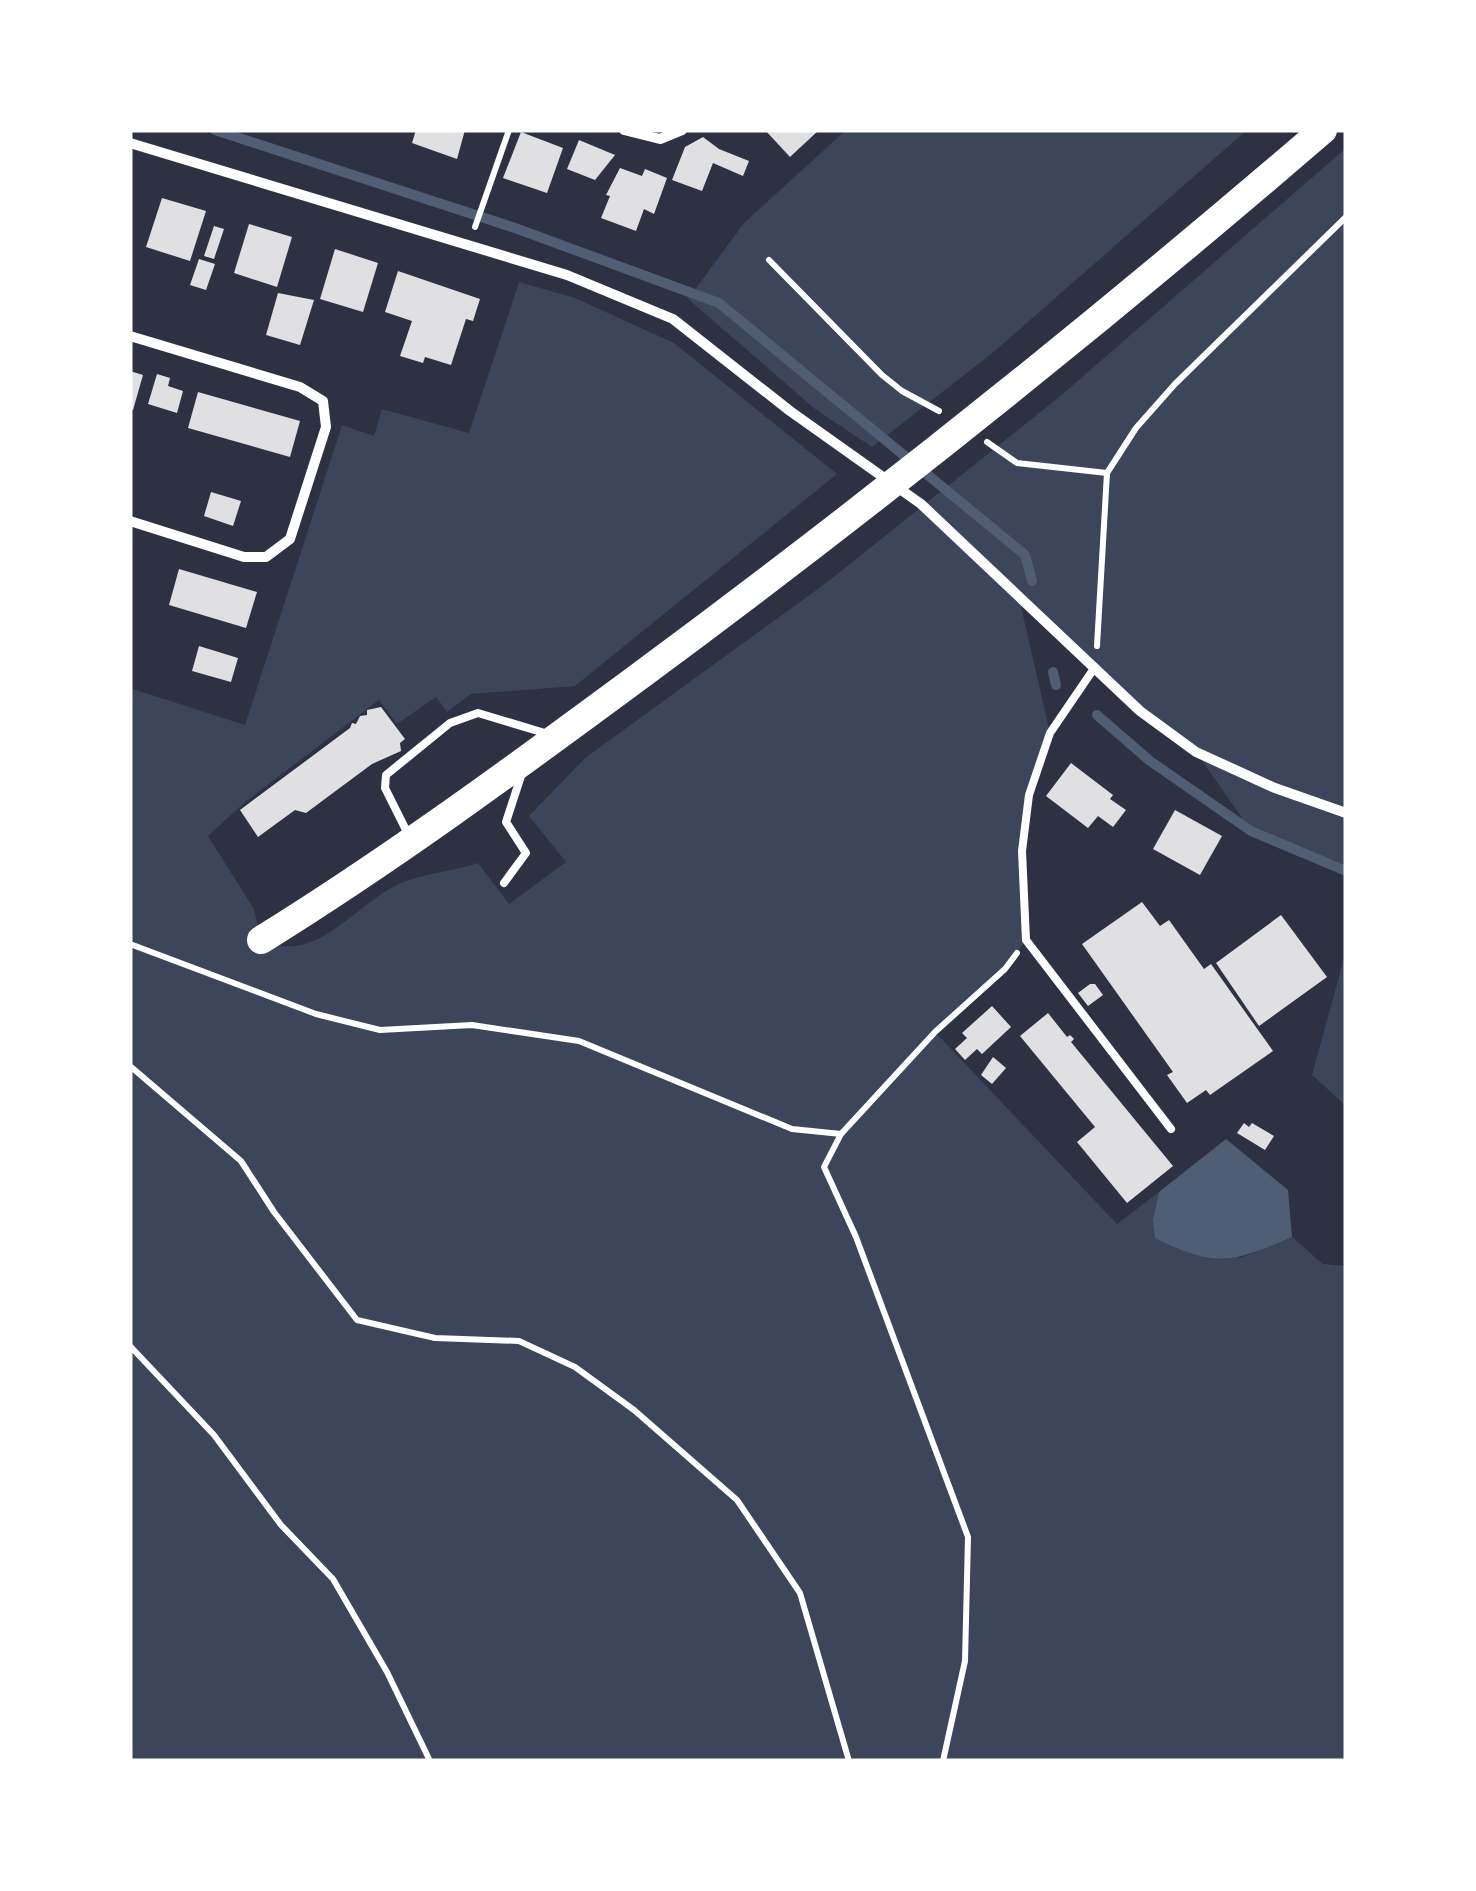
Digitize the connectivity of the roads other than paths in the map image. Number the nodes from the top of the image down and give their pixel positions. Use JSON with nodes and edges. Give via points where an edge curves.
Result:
{"nodes":[{"id":1,"x":624,"y":130,"type":"edge"},
{"id":2,"x":682,"y":130,"type":"edge"},
{"id":3,"x":1323,"y":130,"type":"edge"},
{"id":4,"x":130,"y":143,"type":"edge"},
{"id":5,"x":130,"y":336,"type":"edge"},
{"id":6,"x":130,"y":521,"type":"edge"},
{"id":7,"x":1095,"y":667,"type":"junction"},
{"id":8,"x":558,"y":736,"type":"junction"},
{"id":9,"x":527,"y":760,"type":"junction"},
{"id":10,"x":1346,"y":813,"type":"edge"},
{"id":11,"x":412,"y":842,"type":"junction"},
{"id":12,"x":504,"y":883,"type":"dead end"},
{"id":13,"x":261,"y":940,"type":"dead end"},
{"id":14,"x":1171,"y":1129,"type":"dead end"}],
"edges":[{"from":1,"to":2,"type":"street","via":[[660,139]]},
{"from":3,"to":8,"type":"highway","via":[[798,560]]},
{"from":4,"to":7,"type":"street","via":[[566,275],[673,319],[921,504]]},
{"from":5,"to":6,"type":"street","via":[[300,387],[323,402],[326,427],[290,539],[278,550],[253,559]]},
{"from":7,"to":10,"type":"street","via":[[1140,712],[1196,752]]},
{"from":7,"to":14,"type":"lane","via":[[1050,733],[1029,795],[1022,852],[1026,940]]},
{"from":8,"to":9,"type":"highway"},
{"from":8,"to":11,"type":"lane","via":[[478,712],[450,724],[386,775],[385,788]]},
{"from":9,"to":11,"type":"highway"},
{"from":9,"to":12,"type":"lane","via":[[506,822],[526,852]]},
{"from":11,"to":13,"type":"highway"}]}
